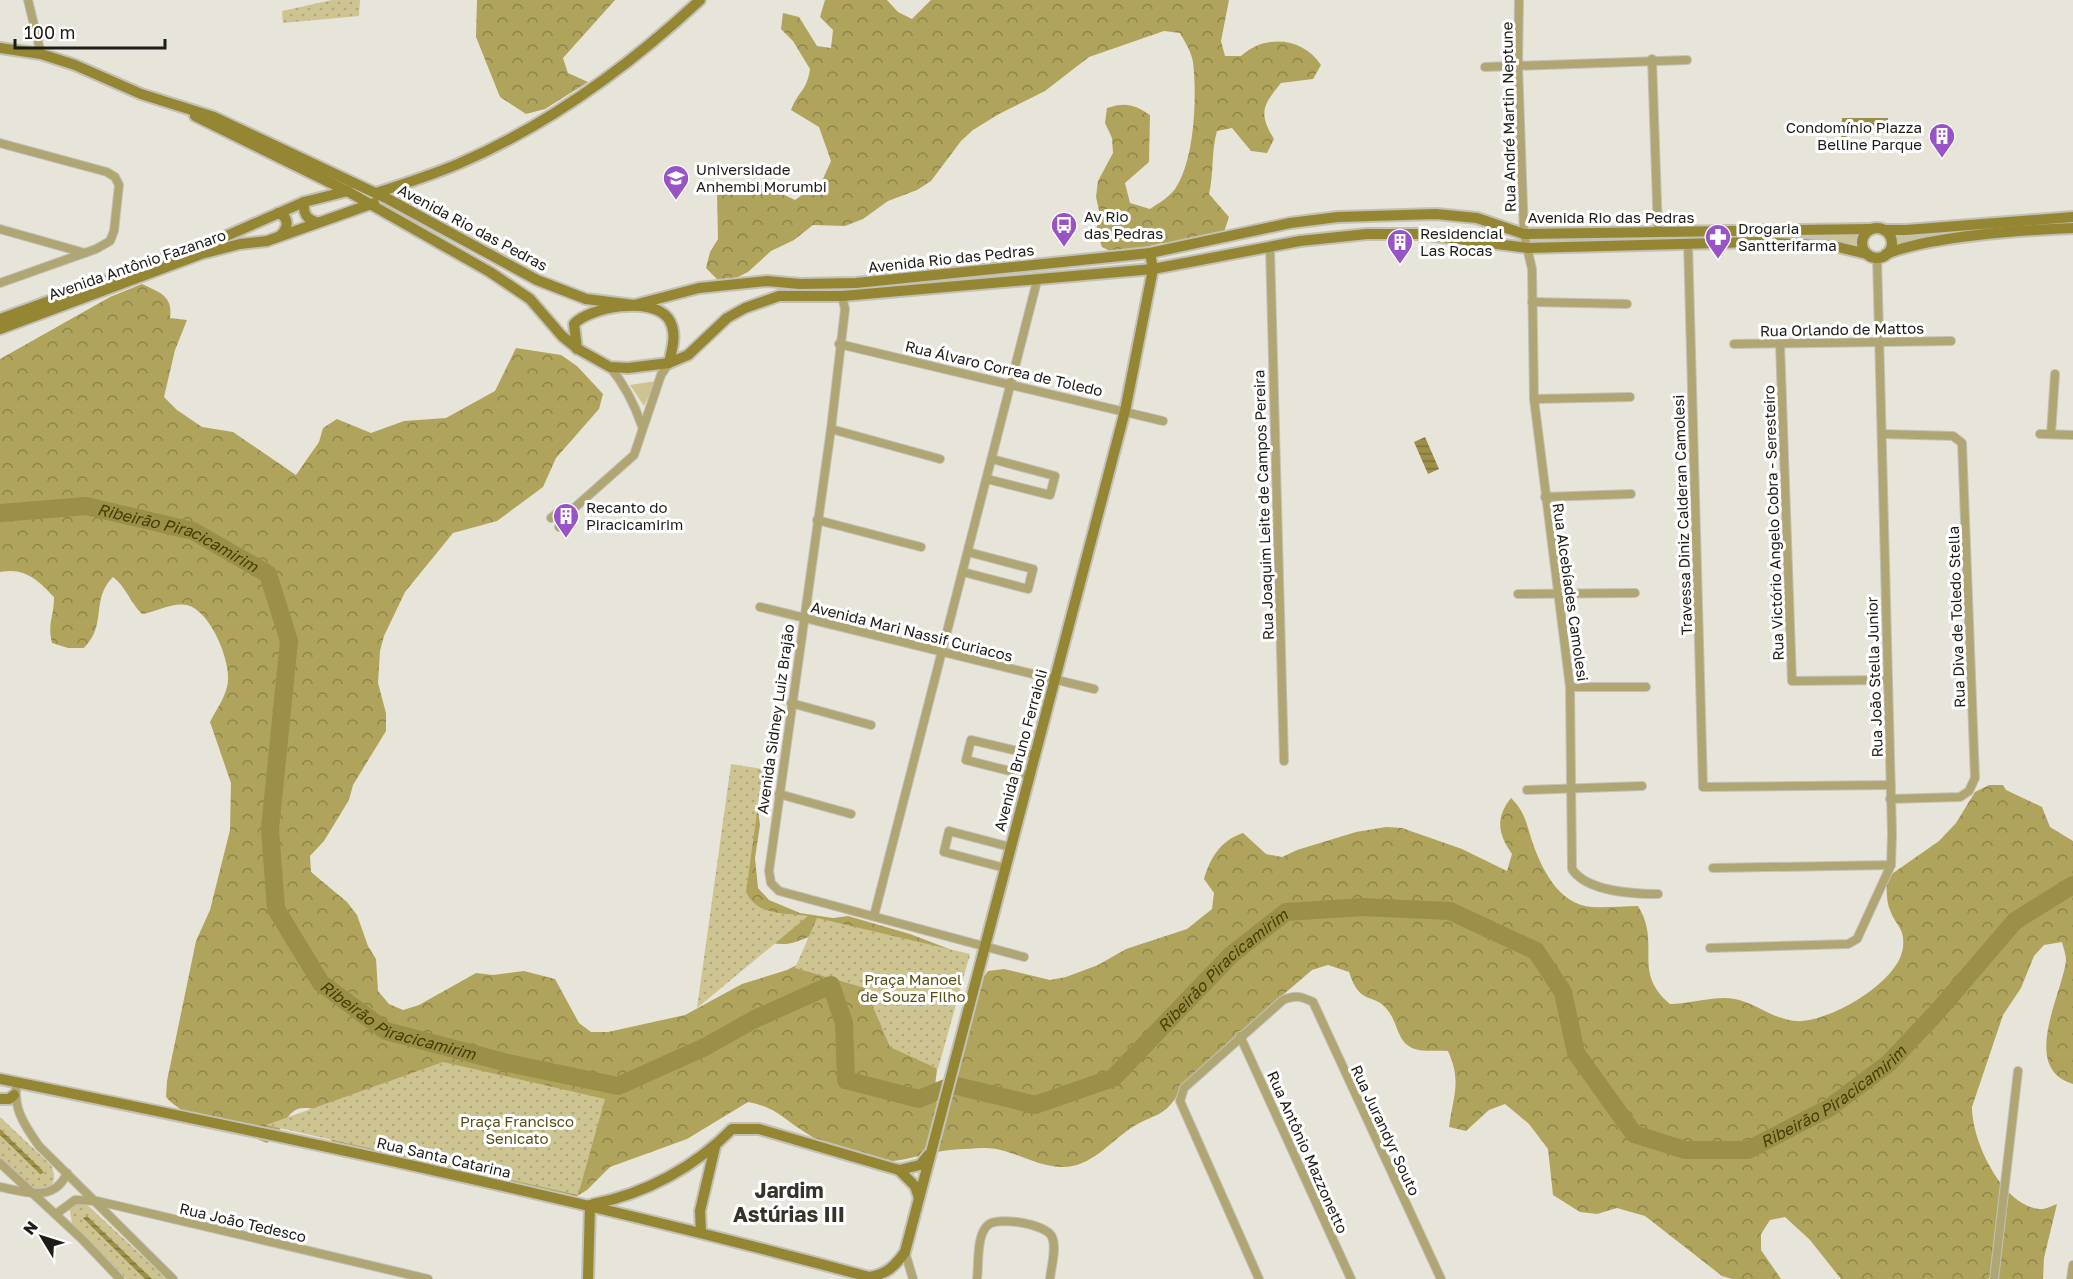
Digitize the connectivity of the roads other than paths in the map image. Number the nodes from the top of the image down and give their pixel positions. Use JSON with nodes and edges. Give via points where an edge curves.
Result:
{"nodes":[{"id":1,"x":28,"y":0,"type":"edge"},
{"id":2,"x":700,"y":0,"type":"edge"},
{"id":3,"x":1519,"y":0,"type":"edge"},
{"id":4,"x":0,"y":48,"type":"edge"},
{"id":5,"x":41,"y":54,"type":"junction"},
{"id":6,"x":1652,"y":59,"type":"junction"},
{"id":7,"x":1687,"y":60,"type":"dead end"},
{"id":8,"x":1518,"y":64,"type":"junction"},
{"id":9,"x":1485,"y":67,"type":"dead end"},
{"id":10,"x":182,"y":108,"type":"junction"},
{"id":11,"x":0,"y":143,"type":"edge"},
{"id":12,"x":363,"y":187,"type":"junction"},
{"id":13,"x":347,"y":191,"type":"junction"},
{"id":14,"x":376,"y":193,"type":"junction"},
{"id":15,"x":388,"y":199,"type":"junction"},
{"id":16,"x":304,"y":202,"type":"junction"},
{"id":17,"x":369,"y":205,"type":"junction"},
{"id":18,"x":278,"y":213,"type":"junction"},
{"id":19,"x":2073,"y":217,"type":"edge"},
{"id":20,"x":316,"y":222,"type":"junction"},
{"id":21,"x":2073,"y":228,"type":"edge"},
{"id":22,"x":0,"y":229,"type":"edge"},
{"id":23,"x":1871,"y":229,"type":"junction"},
{"id":24,"x":1884,"y":230,"type":"junction"},
{"id":25,"x":1658,"y":232,"type":"junction"},
{"id":26,"x":1524,"y":234,"type":"junction"},
{"id":27,"x":281,"y":236,"type":"junction"},
{"id":28,"x":1688,"y":243,"type":"junction"},
{"id":29,"x":1631,"y":245,"type":"junction"},
{"id":30,"x":1270,"y":248,"type":"junction"},
{"id":31,"x":1528,"y":248,"type":"junction"},
{"id":32,"x":86,"y":253,"type":"junction"},
{"id":33,"x":1150,"y":253,"type":"junction"},
{"id":34,"x":1877,"y":255,"type":"junction"},
{"id":35,"x":1153,"y":269,"type":"junction"},
{"id":36,"x":1037,"y":281,"type":"junction"},
{"id":37,"x":0,"y":283,"type":"edge"},
{"id":38,"x":842,"y":296,"type":"junction"},
{"id":39,"x":1532,"y":302,"type":"junction"},
{"id":40,"x":1627,"y":304,"type":"dead end"},
{"id":41,"x":634,"y":305,"type":"junction"},
{"id":42,"x":0,"y":319,"type":"edge"},
{"id":43,"x":0,"y":329,"type":"edge"},
{"id":44,"x":1951,"y":341,"type":"dead end"},
{"id":45,"x":1878,"y":342,"type":"junction"},
{"id":46,"x":839,"y":344,"type":"junction"},
{"id":47,"x":1734,"y":344,"type":"dead end"},
{"id":48,"x":1780,"y":344,"type":"junction"},
{"id":49,"x":578,"y":349,"type":"junction"},
{"id":50,"x":669,"y":363,"type":"junction"},
{"id":51,"x":610,"y":367,"type":"junction"},
{"id":52,"x":2055,"y":374,"type":"dead end"},
{"id":53,"x":1011,"y":384,"type":"junction"},
{"id":54,"x":1629,"y":397,"type":"dead end"},
{"id":55,"x":1534,"y":399,"type":"junction"},
{"id":56,"x":1125,"y":411,"type":"junction"},
{"id":57,"x":1163,"y":421,"type":"dead end"},
{"id":58,"x":642,"y":426,"type":"junction"},
{"id":59,"x":831,"y":429,"type":"junction"},
{"id":60,"x":1882,"y":434,"type":"junction"},
{"id":61,"x":2040,"y":434,"type":"dead end"},
{"id":62,"x":2051,"y":434,"type":"junction"},
{"id":63,"x":2073,"y":435,"type":"edge"},
{"id":64,"x":940,"y":459,"type":"dead end"},
{"id":65,"x":992,"y":459,"type":"junction"},
{"id":66,"x":987,"y":479,"type":"junction"},
{"id":67,"x":1631,"y":494,"type":"dead end"},
{"id":68,"x":1545,"y":496,"type":"junction"},
{"id":69,"x":572,"y":510,"type":"junction"},
{"id":70,"x":551,"y":518,"type":"dead end"},
{"id":71,"x":817,"y":520,"type":"junction"},
{"id":72,"x":559,"y":527,"type":"dead end"},
{"id":73,"x":921,"y":547,"type":"dead end"},
{"id":74,"x":968,"y":552,"type":"junction"},
{"id":75,"x":963,"y":572,"type":"junction"},
{"id":76,"x":1559,"y":592,"type":"junction"},
{"id":77,"x":1635,"y":593,"type":"dead end"},
{"id":78,"x":1518,"y":594,"type":"dead end"},
{"id":79,"x":760,"y":607,"type":"dead end"},
{"id":80,"x":802,"y":618,"type":"junction"},
{"id":81,"x":942,"y":652,"type":"junction"},
{"id":82,"x":1054,"y":680,"type":"junction"},
{"id":83,"x":1886,"y":680,"type":"junction"},
{"id":84,"x":1570,"y":687,"type":"junction"},
{"id":85,"x":1646,"y":687,"type":"dead end"},
{"id":86,"x":1094,"y":689,"type":"dead end"},
{"id":87,"x":791,"y":704,"type":"junction"},
{"id":88,"x":872,"y":725,"type":"dead end"},
{"id":89,"x":1034,"y":755,"type":"junction"},
{"id":90,"x":1284,"y":761,"type":"dead end"},
{"id":91,"x":1029,"y":776,"type":"junction"},
{"id":92,"x":1891,"y":785,"type":"junction"},
{"id":93,"x":1642,"y":786,"type":"dead end"},
{"id":94,"x":1570,"y":788,"type":"junction"},
{"id":95,"x":1527,"y":790,"type":"dead end"},
{"id":96,"x":779,"y":794,"type":"junction"},
{"id":97,"x":1890,"y":799,"type":"junction"},
{"id":98,"x":851,"y":814,"type":"dead end"},
{"id":99,"x":1010,"y":847,"type":"junction"},
{"id":100,"x":1891,"y":865,"type":"junction"},
{"id":101,"x":1005,"y":868,"type":"junction"},
{"id":102,"x":1713,"y":868,"type":"dead end"},
{"id":103,"x":1654,"y":894,"type":"dead end"},
{"id":104,"x":874,"y":916,"type":"junction"},
{"id":105,"x":984,"y":945,"type":"junction"},
{"id":106,"x":1710,"y":948,"type":"dead end"},
{"id":107,"x":1024,"y":957,"type":"dead end"},
{"id":108,"x":1240,"y":1036,"type":"junction"},
{"id":109,"x":2018,"y":1071,"type":"dead end"},
{"id":110,"x":0,"y":1079,"type":"edge"},
{"id":111,"x":17,"y":1082,"type":"junction"},
{"id":112,"x":14,"y":1095,"type":"junction"},
{"id":113,"x":0,"y":1099,"type":"edge"},
{"id":114,"x":715,"y":1147,"type":"junction"},
{"id":115,"x":929,"y":1154,"type":"junction"},
{"id":116,"x":0,"y":1163,"type":"edge"},
{"id":117,"x":899,"y":1170,"type":"junction"},
{"id":118,"x":67,"y":1173,"type":"junction"},
{"id":119,"x":0,"y":1187,"type":"edge"},
{"id":120,"x":30,"y":1193,"type":"junction"},
{"id":121,"x":919,"y":1198,"type":"junction"},
{"id":122,"x":97,"y":1201,"type":"junction"},
{"id":123,"x":590,"y":1205,"type":"junction"},
{"id":124,"x":56,"y":1214,"type":"junction"},
{"id":125,"x":702,"y":1232,"type":"junction"},
{"id":126,"x":905,"y":1252,"type":"junction"},
{"id":127,"x":2073,"y":1265,"type":"edge"},
{"id":128,"x":118,"y":1278,"type":"edge"},
{"id":129,"x":874,"y":1278,"type":"edge"},
{"id":130,"x":173,"y":1279,"type":"edge"},
{"id":131,"x":428,"y":1279,"type":"edge"},
{"id":132,"x":588,"y":1279,"type":"edge"},
{"id":133,"x":913,"y":1279,"type":"edge"},
{"id":134,"x":977,"y":1279,"type":"edge"},
{"id":135,"x":1050,"y":1279,"type":"edge"},
{"id":136,"x":1259,"y":1279,"type":"edge"},
{"id":137,"x":1351,"y":1279,"type":"edge"},
{"id":138,"x":1440,"y":1279,"type":"edge"},
{"id":139,"x":1994,"y":1279,"type":"edge"},
{"id":140,"x":2071,"y":1279,"type":"edge"}],
"edges":[{"from":1,"to":5,"type":"street"},
{"from":2,"to":14,"type":"street","via":[[651,46],[572,103],[459,164]]},
{"from":3,"to":8,"type":"street","name":"Rua André Martin Neptune"},
{"from":4,"to":5,"type":"street","name":"Avenida Rio das Pedras"},
{"from":5,"to":10,"type":"street","name":"Avenida Rio das Pedras"},
{"from":6,"to":7,"type":"street"},
{"from":6,"to":8,"type":"street"},
{"from":6,"to":25,"type":"street"},
{"from":8,"to":9,"type":"street"},
{"from":8,"to":26,"type":"street","name":"Rua André Martin Neptune"},
{"from":10,"to":12,"type":"street","name":"Avenida Rio das Pedras","via":[[214,117]]},
{"from":10,"to":13,"type":"street","name":"Avenida Rio das Pedras"},
{"from":11,"to":32,"type":"street","via":[[115,177],[119,185],[114,231],[110,241]]},
{"from":12,"to":13,"type":"street","name":"Avenida Antônio Fazanaro"},
{"from":12,"to":14,"type":"street","name":"Avenida Rio das Pedras"},
{"from":13,"to":16,"type":"street","name":"Avenida Antônio Fazanaro"},
{"from":13,"to":17,"type":"street","name":"Avenida Rio das Pedras"},
{"from":14,"to":15,"type":"street","name":"Avenida Rio das Pedras"},
{"from":15,"to":17,"type":"street","name":"Avenida Antônio Fazanaro"},
{"from":15,"to":41,"type":"street","name":"Avenida Rio das Pedras","via":[[537,280],[586,299]]},
{"from":16,"to":18,"type":"street","name":"Avenida Antônio Fazanaro"},
{"from":16,"to":20,"type":"street","via":[[308,220]]},
{"from":17,"to":20,"type":"street","name":"Avenida Antônio Fazanaro"},
{"from":17,"to":49,"type":"street","name":"Avenida Rio das Pedras","via":[[490,272],[530,299]]},
{"from":18,"to":27,"type":"street","via":[[287,223]]},
{"from":18,"to":42,"type":"street","name":"Avenida Antônio Fazanaro","via":[[225,237]]},
{"from":19,"to":24,"type":"street"},
{"from":20,"to":27,"type":"street","name":"Avenida Antônio Fazanaro"},
{"from":21,"to":34,"type":"street","name":"Avenida Rio das Pedras","via":[[1970,237]]},
{"from":22,"to":32,"type":"street"},
{"from":23,"to":24,"type":"street","name":"Avenida Rio das Pedras"},
{"from":23,"to":25,"type":"street","name":"Avenida Rio das Pedras"},
{"from":23,"to":34,"type":"street","via":[[1863,240]]},
{"from":24,"to":34,"type":"street","via":[[1892,240]]},
{"from":25,"to":26,"type":"street","name":"Avenida Rio das Pedras"},
{"from":25,"to":29,"type":"street","via":[[1654,237],[1638,238]]},
{"from":26,"to":31,"type":"street","name":"Rua Alcebíades Camolesi"},
{"from":26,"to":33,"type":"street","name":"Avenida Rio das Pedras","via":[[1477,218],[1368,215],[1290,223]]},
{"from":27,"to":43,"type":"street","name":"Avenida Antônio Fazanaro","via":[[201,254]]},
{"from":28,"to":29,"type":"street","name":"Avenida Rio das Pedras"},
{"from":28,"to":34,"type":"street","name":"Avenida Rio das Pedras","via":[[1834,246]]},
{"from":28,"to":92,"type":"street","name":"Travessa Diniz Calderan Camolesi","via":[[1703,787]]},
{"from":29,"to":31,"type":"street","name":"Avenida Rio das Pedras"},
{"from":30,"to":31,"type":"street","name":"Avenida Rio das Pedras","via":[[1367,234],[1419,234]]},
{"from":30,"to":35,"type":"street","name":"Avenida Rio das Pedras"},
{"from":30,"to":90,"type":"street","name":"Rua Joaquim Leite de Campos Pereira"},
{"from":31,"to":39,"type":"street","name":"Rua Alcebíades Camolesi"},
{"from":32,"to":37,"type":"street"},
{"from":33,"to":35,"type":"street","name":"Avenida Bruno Ferraioli"},
{"from":33,"to":41,"type":"street","name":"Avenida Rio das Pedras","via":[[856,283],[756,282],[699,288]]},
{"from":34,"to":45,"type":"street","name":"Rua João Stella Junior"},
{"from":35,"to":36,"type":"street","name":"Avenida Rio das Pedras"},
{"from":35,"to":56,"type":"street","name":"Avenida Bruno Ferraioli"},
{"from":36,"to":38,"type":"street","name":"Avenida Rio das Pedras"},
{"from":36,"to":53,"type":"street"},
{"from":38,"to":46,"type":"street","name":"Avenida Sidney Luiz Brajão","via":[[845,309]]},
{"from":38,"to":50,"type":"street","name":"Avenida Rio das Pedras","via":[[767,299],[727,318],[688,355]]},
{"from":39,"to":40,"type":"street"},
{"from":39,"to":55,"type":"street","name":"Rua Alcebíades Camolesi"},
{"from":41,"to":49,"type":"street","via":[[586,314],[574,324]]},
{"from":41,"to":50,"type":"street","via":[[668,319],[673,334]]},
{"from":44,"to":45,"type":"street","name":"Rua Orlando de Mattos"},
{"from":45,"to":48,"type":"street","name":"Rua Orlando de Mattos"},
{"from":45,"to":60,"type":"street","name":"Rua João Stella Junior"},
{"from":46,"to":53,"type":"street","name":"Rua Álvaro Correa de Toledo"},
{"from":46,"to":59,"type":"street","name":"Avenida Sidney Luiz Brajão"},
{"from":47,"to":48,"type":"street","name":"Rua Orlando de Mattos"},
{"from":48,"to":83,"type":"street","name":"Rua Victório Angelo Cobra - Seresteiro","via":[[1792,681]]},
{"from":49,"to":51,"type":"street","name":"Avenida Rio das Pedras"},
{"from":50,"to":51,"type":"street","name":"Avenida Rio das Pedras"},
{"from":50,"to":58,"type":"street"},
{"from":51,"to":58,"type":"street","name":"Avenida Rio das Pedras","via":[[623,382]]},
{"from":52,"to":62,"type":"street"},
{"from":53,"to":56,"type":"street","name":"Rua Álvaro Correa de Toledo"},
{"from":53,"to":65,"type":"street"},
{"from":54,"to":55,"type":"street"},
{"from":55,"to":68,"type":"street","name":"Rua Alcebíades Camolesi"},
{"from":56,"to":57,"type":"street","name":"Rua Álvaro Correa de Toledo"},
{"from":56,"to":82,"type":"street","name":"Avenida Bruno Ferraioli"},
{"from":58,"to":69,"type":"street","via":[[633,455]]},
{"from":59,"to":64,"type":"street"},
{"from":59,"to":71,"type":"street","name":"Avenida Sidney Luiz Brajão"},
{"from":60,"to":83,"type":"street","name":"Rua João Stella Junior"},
{"from":60,"to":97,"type":"street","name":"Rua Diva de Toledo Stella","via":[[1953,436],[1962,443],[1975,778],[1969,791],[1960,797]]},
{"from":61,"to":62,"type":"street"},
{"from":62,"to":63,"type":"street"},
{"from":65,"to":66,"type":"street"},
{"from":65,"to":66,"type":"street","via":[[1055,476],[1050,495]]},
{"from":66,"to":74,"type":"street"},
{"from":67,"to":68,"type":"street"},
{"from":68,"to":76,"type":"street","name":"Rua Alcebíades Camolesi"},
{"from":69,"to":70,"type":"street","via":[[561,510]]},
{"from":69,"to":72,"type":"street","via":[[569,519]]},
{"from":71,"to":73,"type":"street"},
{"from":71,"to":80,"type":"street","name":"Avenida Sidney Luiz Brajão"},
{"from":74,"to":75,"type":"street"},
{"from":74,"to":75,"type":"street","via":[[1033,569],[1028,589]]},
{"from":75,"to":81,"type":"street"},
{"from":76,"to":77,"type":"street"},
{"from":76,"to":78,"type":"street"},
{"from":76,"to":84,"type":"street","name":"Rua Alcebíades Camolesi"},
{"from":79,"to":80,"type":"street","name":"Avenida Mari Nassif Curiacos"},
{"from":80,"to":81,"type":"street","name":"Avenida Mari Nassif Curiacos"},
{"from":80,"to":87,"type":"street","name":"Avenida Sidney Luiz Brajão"},
{"from":81,"to":82,"type":"street","name":"Avenida Mari Nassif Curiacos"},
{"from":81,"to":104,"type":"street"},
{"from":82,"to":86,"type":"street","name":"Avenida Mari Nassif Curiacos"},
{"from":82,"to":89,"type":"street","name":"Avenida Bruno Ferraioli"},
{"from":83,"to":92,"type":"street","name":"Rua João Stella Junior"},
{"from":84,"to":85,"type":"street"},
{"from":84,"to":94,"type":"street","name":"Rua Alcebíades Camolesi"},
{"from":87,"to":88,"type":"street"},
{"from":87,"to":96,"type":"street","name":"Avenida Sidney Luiz Brajão"},
{"from":89,"to":91,"type":"street","name":"Avenida Bruno Ferraioli"},
{"from":89,"to":91,"type":"street","via":[[971,740],[966,760]]},
{"from":91,"to":99,"type":"street","name":"Avenida Bruno Ferraioli"},
{"from":92,"to":97,"type":"street","name":"Rua João Stella Junior"},
{"from":93,"to":94,"type":"street"},
{"from":94,"to":95,"type":"street"},
{"from":94,"to":103,"type":"street","name":"Rua Alcebíades Camolesi","via":[[1572,869],[1579,879],[1589,885]]},
{"from":96,"to":98,"type":"street"},
{"from":96,"to":104,"type":"street","name":"Avenida Sidney Luiz Brajão","via":[[769,871],[771,883],[779,891]]},
{"from":97,"to":100,"type":"street","name":"Rua João Stella Junior"},
{"from":99,"to":101,"type":"street","name":"Avenida Bruno Ferraioli"},
{"from":99,"to":101,"type":"street","via":[[950,831],[944,852]]},
{"from":100,"to":102,"type":"street"},
{"from":100,"to":106,"type":"street","name":"Rua João Stella Junior","via":[[1857,939],[1848,944]]},
{"from":101,"to":105,"type":"street","name":"Avenida Bruno Ferraioli"},
{"from":104,"to":105,"type":"street","name":"Avenida Sidney Luiz Brajão"},
{"from":105,"to":107,"type":"street","name":"Avenida Sidney Luiz Brajão"},
{"from":105,"to":115,"type":"street","name":"Avenida Bruno Ferraioli"},
{"from":108,"to":136,"type":"street","via":[[1184,1088],[1180,1101]]},
{"from":108,"to":137,"type":"street","name":"Rua Antônio Mazzonetto"},
{"from":108,"to":138,"type":"street","name":"Rua Jurandyr Souto","via":[[1283,1000],[1303,996],[1313,1002]]},
{"from":109,"to":139,"type":"street"},
{"from":110,"to":111,"type":"street","name":"Rua Santa Catarina"},
{"from":111,"to":112,"type":"street"},
{"from":111,"to":123,"type":"street","name":"Rua Santa Catarina"},
{"from":112,"to":113,"type":"street"},
{"from":112,"to":118,"type":"street","via":[[22,1122],[39,1146]]},
{"from":114,"to":117,"type":"street","via":[[732,1129],[759,1129]]},
{"from":114,"to":123,"type":"street","via":[[669,1177],[619,1199]]},
{"from":114,"to":125,"type":"street","via":[[700,1211]]},
{"from":115,"to":117,"type":"street","via":[[920,1165]]},
{"from":115,"to":121,"type":"street","name":"Avenida Bruno Ferraioli"},
{"from":116,"to":120,"type":"street"},
{"from":117,"to":121,"type":"street","via":[[915,1186]]},
{"from":118,"to":120,"type":"street","via":[[51,1191]]},
{"from":118,"to":122,"type":"street"},
{"from":119,"to":120,"type":"street"},
{"from":120,"to":124,"type":"street"},
{"from":121,"to":126,"type":"street","name":"Avenida Bruno Ferraioli"},
{"from":122,"to":124,"type":"street","name":"Rua João Tedesco","via":[[75,1200]]},
{"from":122,"to":130,"type":"street"},
{"from":122,"to":131,"type":"street","name":"Rua João Tedesco"},
{"from":123,"to":125,"type":"street","name":"Rua Santa Catarina"},
{"from":123,"to":132,"type":"street"},
{"from":124,"to":128,"type":"street"},
{"from":125,"to":129,"type":"street","name":"Rua Santa Catarina"},
{"from":126,"to":129,"type":"street","name":"Avenida Bruno Ferraioli","via":[[895,1266]]},
{"from":126,"to":133,"type":"street"},
{"from":127,"to":140,"type":"street"},
{"from":134,"to":135,"type":"street","via":[[981,1235],[987,1225],[998,1220],[1041,1227],[1050,1233],[1054,1240]]}]}
